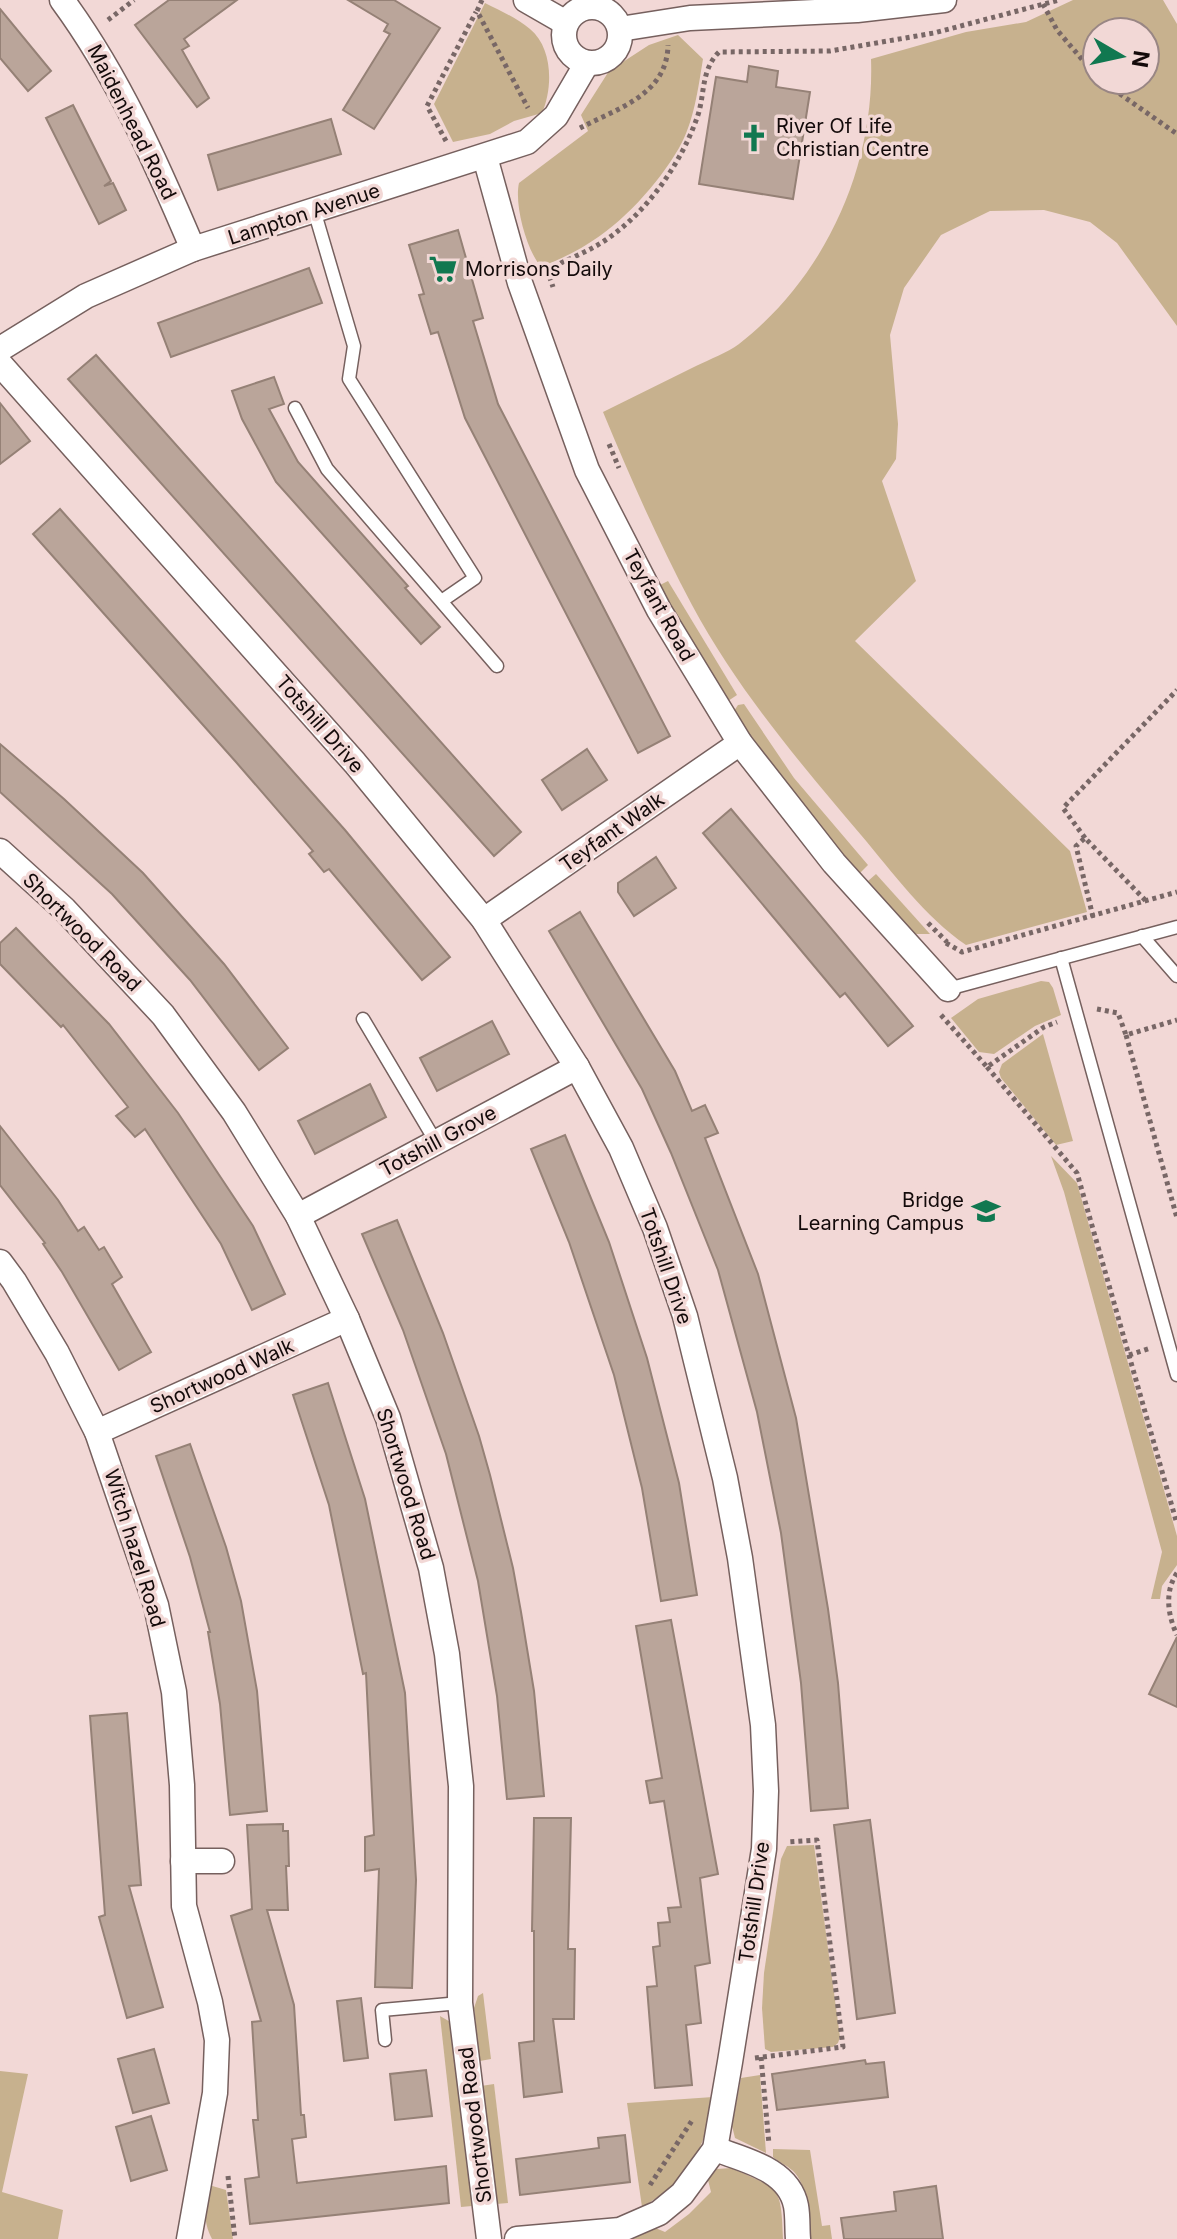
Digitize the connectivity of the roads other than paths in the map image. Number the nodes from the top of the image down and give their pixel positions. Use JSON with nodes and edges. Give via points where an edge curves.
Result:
{"nodes":[{"id":1,"x":62,"y":0,"type":"edge"},
{"id":2,"x":526,"y":0,"type":"edge"},
{"id":3,"x":944,"y":0,"type":"edge"},
{"id":4,"x":603,"y":4,"type":"edge"},
{"id":5,"x":566,"y":23,"type":"junction"},
{"id":6,"x":620,"y":29,"type":"junction"},
{"id":7,"x":587,"y":63,"type":"junction"},
{"id":8,"x":485,"y":157,"type":"junction"},
{"id":9,"x":314,"y":210,"type":"junction"},
{"id":10,"x":193,"y":249,"type":"junction"},
{"id":11,"x":0,"y":349,"type":"edge"},
{"id":12,"x":0,"y":364,"type":"edge"},
{"id":13,"x":295,"y":408,"type":"dead end"},
{"id":14,"x":443,"y":600,"type":"junction"},
{"id":15,"x":497,"y":666,"type":"dead end"},
{"id":16,"x":740,"y":743,"type":"junction"},
{"id":17,"x":0,"y":851,"type":"edge"},
{"id":18,"x":484,"y":920,"type":"junction"},
{"id":19,"x":1177,"y":927,"type":"edge"},
{"id":20,"x":1142,"y":936,"type":"junction"},
{"id":21,"x":1061,"y":958,"type":"junction"},
{"id":22,"x":1177,"y":976,"type":"edge"},
{"id":23,"x":948,"y":989,"type":"joint"},
{"id":24,"x":363,"y":1019,"type":"dead end"},
{"id":25,"x":577,"y":1067,"type":"junction"},
{"id":26,"x":436,"y":1142,"type":"junction"},
{"id":27,"x":298,"y":1216,"type":"junction"},
{"id":28,"x":0,"y":1262,"type":"edge"},
{"id":29,"x":347,"y":1319,"type":"junction"},
{"id":30,"x":1177,"y":1375,"type":"edge"},
{"id":31,"x":97,"y":1432,"type":"junction"},
{"id":32,"x":183,"y":1861,"type":"junction"},
{"id":33,"x":222,"y":1861,"type":"dead end"},
{"id":34,"x":460,"y":2003,"type":"junction"},
{"id":35,"x":385,"y":2040,"type":"dead end"},
{"id":36,"x":715,"y":2149,"type":"junction"},
{"id":37,"x":637,"y":2232,"type":"edge"},
{"id":38,"x":189,"y":2239,"type":"edge"},
{"id":39,"x":489,"y":2239,"type":"edge"},
{"id":40,"x":517,"y":2239,"type":"edge"},
{"id":41,"x":798,"y":2239,"type":"edge"}],
"edges":[{"from":1,"to":10,"type":"street","name":"Maidenhead Road","via":[[133,116]]},
{"from":2,"to":5,"type":"street"},
{"from":3,"to":6,"type":"street","via":[[669,20]]},
{"from":4,"to":5,"type":"street","via":[[579,10]]},
{"from":4,"to":6,"type":"street"},
{"from":5,"to":7,"type":"street","via":[[568,50]]},
{"from":6,"to":7,"type":"street","via":[[609,58]]},
{"from":7,"to":8,"type":"street","name":"Lampton Avenue","via":[[556,116],[535,137]]},
{"from":8,"to":9,"type":"street","name":"Lampton Avenue"},
{"from":8,"to":16,"type":"street","name":"Teyfant Road","via":[[520,283],[587,470],[659,610]]},
{"from":9,"to":10,"type":"street","name":"Lampton Avenue"},
{"from":9,"to":14,"type":"lane","via":[[354,346],[349,379],[475,578]]},
{"from":10,"to":11,"type":"street","name":"Lampton Avenue","via":[[86,296]]},
{"from":12,"to":18,"type":"street","name":"Totshill Drive","via":[[355,763]]},
{"from":13,"to":14,"type":"lane","via":[[327,469]]},
{"from":14,"to":15,"type":"lane"},
{"from":16,"to":18,"type":"street","name":"Teyfant Walk"},
{"from":16,"to":23,"type":"street","name":"Teyfant Road","via":[[834,863]]},
{"from":17,"to":27,"type":"street","name":"Shortwood Road","via":[[64,909],[163,1015],[234,1112]]},
{"from":18,"to":25,"type":"street","name":"Totshill Drive"},
{"from":19,"to":20,"type":"lane"},
{"from":20,"to":21,"type":"lane"},
{"from":20,"to":22,"type":"lane"},
{"from":21,"to":23,"type":"lane"},
{"from":21,"to":30,"type":"lane"},
{"from":24,"to":26,"type":"lane"},
{"from":25,"to":26,"type":"street","name":"Totshill Grove"},
{"from":25,"to":36,"type":"street","name":"Totshill Drive","via":[[621,1148],[685,1316],[740,1558],[758,1682],[764,1843]]},
{"from":26,"to":27,"type":"street","name":"Totshill Grove"},
{"from":27,"to":29,"type":"street","name":"Shortwood Road"},
{"from":28,"to":31,"type":"street","name":"Witch hazel Road","via":[[57,1353]]},
{"from":29,"to":31,"type":"street","name":"Shortwood Walk"},
{"from":29,"to":34,"type":"street","name":"Shortwood Road","via":[[388,1418],[431,1568],[447,1654],[461,1786]]},
{"from":31,"to":32,"type":"street","name":"Witch hazel Road","via":[[156,1605],[174,1692]]},
{"from":32,"to":33,"type":"street"},
{"from":32,"to":38,"type":"street","name":"Witch hazel Road","via":[[184,1906],[217,2040],[215,2093]]},
{"from":34,"to":35,"type":"lane","via":[[382,2010]]},
{"from":34,"to":39,"type":"street","name":"Shortwood Road"},
{"from":36,"to":37,"type":"street","name":"Totshill Drive","via":[[682,2194]]},
{"from":36,"to":41,"type":"street","via":[[781,2178],[795,2203]]},
{"from":37,"to":40,"type":"street","name":"Totshill Drive"}]}
